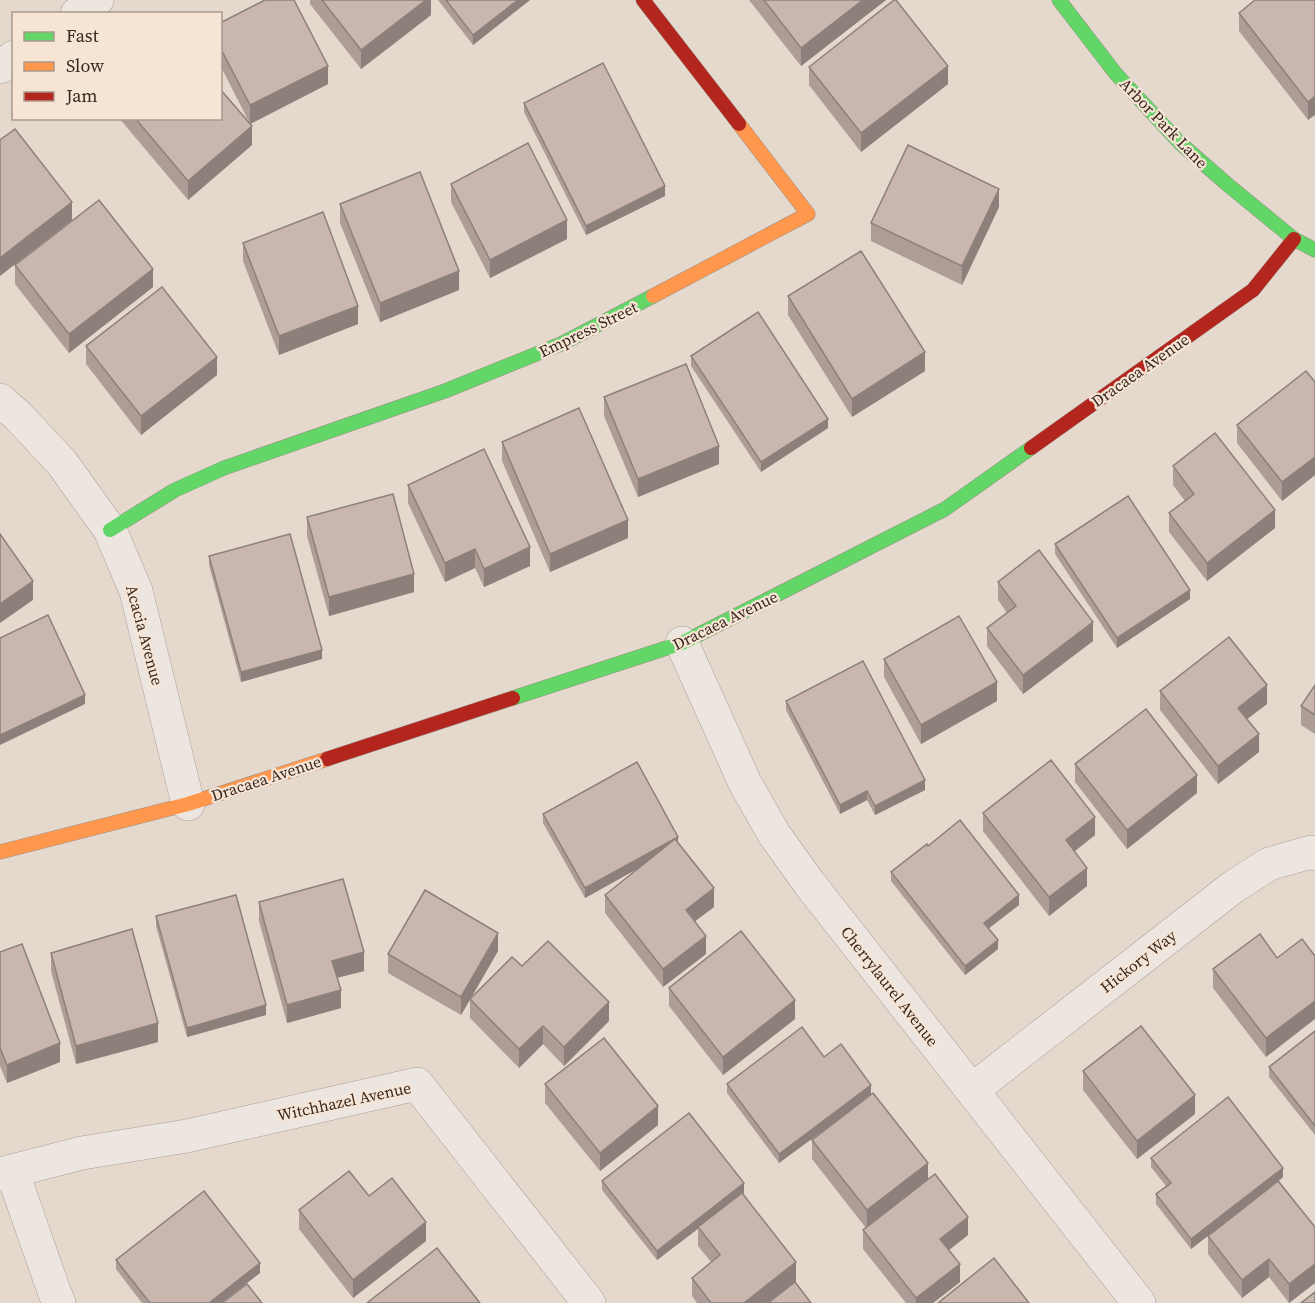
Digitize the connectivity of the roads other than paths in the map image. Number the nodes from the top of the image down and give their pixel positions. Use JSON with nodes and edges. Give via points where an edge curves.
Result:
{"nodes":[{"id":1,"x":97,"y":0,"type":"edge"},
{"id":2,"x":643,"y":0,"type":"edge"},
{"id":3,"x":1059,"y":0,"type":"edge"},
{"id":4,"x":80,"y":12,"type":"edge"},
{"id":5,"x":12,"y":59,"type":"edge"},
{"id":6,"x":0,"y":68,"type":"edge"},
{"id":7,"x":1294,"y":239,"type":"junction"},
{"id":8,"x":1315,"y":250,"type":"edge"},
{"id":9,"x":0,"y":399,"type":"edge"},
{"id":10,"x":110,"y":530,"type":"junction"},
{"id":11,"x":682,"y":643,"type":"junction"},
{"id":12,"x":188,"y":804,"type":"junction"},
{"id":13,"x":0,"y":852,"type":"edge"},
{"id":14,"x":1315,"y":854,"type":"edge"},
{"id":15,"x":972,"y":1090,"type":"junction"},
{"id":16,"x":6,"y":1173,"type":"edge"},
{"id":17,"x":59,"y":1303,"type":"edge"},
{"id":18,"x":589,"y":1303,"type":"edge"},
{"id":19,"x":1139,"y":1303,"type":"edge"}],
"edges":[{"from":1,"to":4,"type":"street"},
{"from":2,"to":10,"type":"street","name":"Empress Street","via":[[808,214],[561,344],[445,391],[224,468],[174,490]]},
{"from":3,"to":7,"type":"street","name":"Arbor Park Lane","via":[[1116,74],[1180,143]]},
{"from":5,"to":6,"type":"street"},
{"from":7,"to":8,"type":"street","name":"Arbor Park Lane"},
{"from":7,"to":11,"type":"street","name":"Dracaea Avenue","via":[[1253,290],[945,509]]},
{"from":9,"to":10,"type":"street","name":"Acacia Avenue","via":[[62,463]]},
{"from":10,"to":12,"type":"street","name":"Acacia Avenue","via":[[136,591]]},
{"from":11,"to":12,"type":"street","name":"Dracaea Avenue"},
{"from":11,"to":15,"type":"street","name":"Cherrylaurel Avenue","via":[[745,783],[774,834]]},
{"from":12,"to":13,"type":"street","name":"Dracaea Avenue"},
{"from":14,"to":15,"type":"street","name":"Hickory Way","via":[[1269,864],[1233,887]]},
{"from":15,"to":19,"type":"street","name":"Cherrylaurel Avenue"},
{"from":16,"to":17,"type":"street"},
{"from":16,"to":18,"type":"street","name":"Witchhazel Avenue","via":[[82,1153],[187,1136],[417,1084]]}]}
